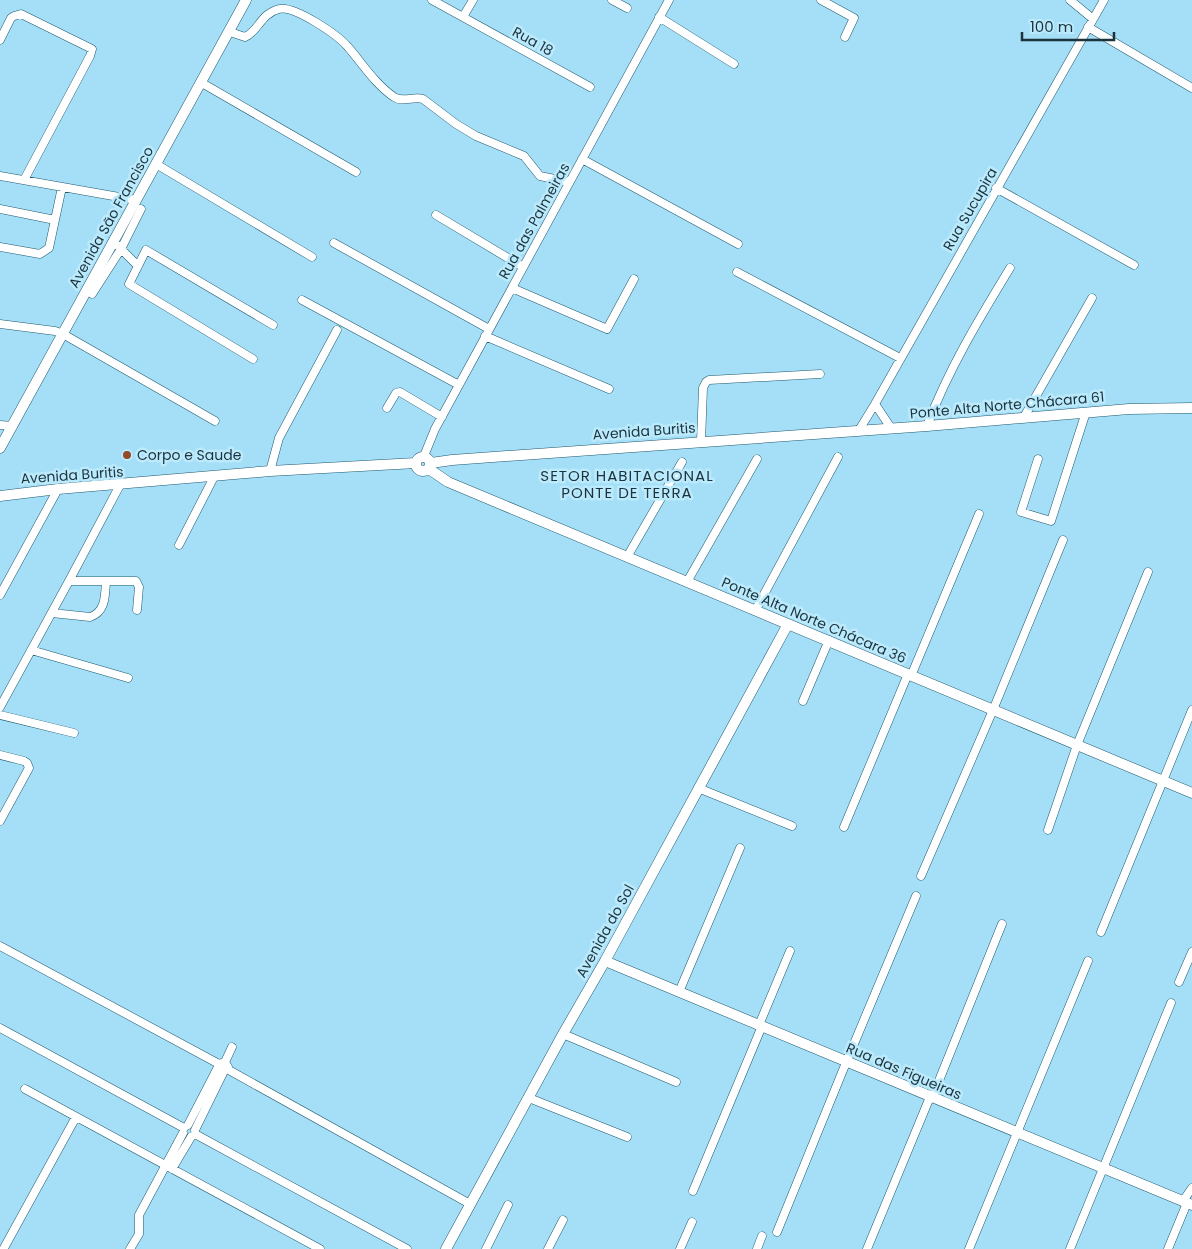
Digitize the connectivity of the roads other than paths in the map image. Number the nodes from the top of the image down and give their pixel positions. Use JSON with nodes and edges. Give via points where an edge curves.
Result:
{"nodes":[{"id":1,"x":246,"y":0,"type":"edge"},
{"id":2,"x":434,"y":0,"type":"edge"},
{"id":3,"x":473,"y":0,"type":"edge"},
{"id":4,"x":612,"y":0,"type":"edge"},
{"id":5,"x":668,"y":0,"type":"edge"},
{"id":6,"x":821,"y":0,"type":"edge"},
{"id":7,"x":1070,"y":0,"type":"edge"},
{"id":8,"x":1104,"y":0,"type":"edge"},
{"id":9,"x":627,"y":8,"type":"dead end"},
{"id":10,"x":463,"y":17,"type":"junction"},
{"id":11,"x":659,"y":17,"type":"junction"},
{"id":12,"x":1093,"y":19,"type":"junction"},
{"id":13,"x":1088,"y":27,"type":"junction"},
{"id":14,"x":230,"y":32,"type":"junction"},
{"id":15,"x":845,"y":37,"type":"dead end"},
{"id":16,"x":0,"y":40,"type":"edge"},
{"id":17,"x":734,"y":64,"type":"dead end"},
{"id":18,"x":202,"y":83,"type":"junction"},
{"id":19,"x":590,"y":87,"type":"dead end"},
{"id":20,"x":1192,"y":88,"type":"edge"},
{"id":21,"x":582,"y":159,"type":"junction"},
{"id":22,"x":160,"y":166,"type":"junction"},
{"id":23,"x":356,"y":172,"type":"dead end"},
{"id":24,"x":0,"y":176,"type":"edge"},
{"id":25,"x":24,"y":180,"type":"junction"},
{"id":26,"x":569,"y":182,"type":"junction"},
{"id":27,"x":62,"y":187,"type":"junction"},
{"id":28,"x":996,"y":188,"type":"junction"},
{"id":29,"x":138,"y":205,"type":"junction"},
{"id":30,"x":0,"y":209,"type":"edge"},
{"id":31,"x":436,"y":215,"type":"dead end"},
{"id":32,"x":55,"y":220,"type":"junction"},
{"id":33,"x":334,"y":243,"type":"dead end"},
{"id":34,"x":738,"y":244,"type":"dead end"},
{"id":35,"x":117,"y":245,"type":"junction"},
{"id":36,"x":0,"y":247,"type":"edge"},
{"id":37,"x":312,"y":257,"type":"dead end"},
{"id":38,"x":1134,"y":265,"type":"dead end"},
{"id":39,"x":138,"y":266,"type":"junction"},
{"id":40,"x":523,"y":267,"type":"junction"},
{"id":41,"x":1010,"y":268,"type":"dead end"},
{"id":42,"x":737,"y":272,"type":"dead end"},
{"id":43,"x":634,"y":279,"type":"dead end"},
{"id":44,"x":512,"y":288,"type":"junction"},
{"id":45,"x":92,"y":294,"type":"dead end"},
{"id":46,"x":1092,"y":298,"type":"dead end"},
{"id":47,"x":302,"y":300,"type":"dead end"},
{"id":48,"x":0,"y":324,"type":"edge"},
{"id":49,"x":273,"y":325,"type":"dead end"},
{"id":50,"x":337,"y":330,"type":"dead end"},
{"id":51,"x":488,"y":332,"type":"junction"},
{"id":52,"x":63,"y":334,"type":"junction"},
{"id":53,"x":900,"y":358,"type":"junction"},
{"id":54,"x":253,"y":360,"type":"dead end"},
{"id":55,"x":820,"y":374,"type":"dead end"},
{"id":56,"x":459,"y":385,"type":"junction"},
{"id":57,"x":609,"y":389,"type":"dead end"},
{"id":58,"x":875,"y":404,"type":"junction"},
{"id":59,"x":387,"y":408,"type":"dead end"},
{"id":60,"x":1192,"y":408,"type":"edge"},
{"id":61,"x":1086,"y":412,"type":"junction"},
{"id":62,"x":442,"y":416,"type":"junction"},
{"id":63,"x":1024,"y":417,"type":"junction"},
{"id":64,"x":215,"y":421,"type":"dead end"},
{"id":65,"x":0,"y":424,"type":"edge"},
{"id":66,"x":13,"y":426,"type":"junction"},
{"id":67,"x":927,"y":426,"type":"junction"},
{"id":68,"x":891,"y":428,"type":"junction"},
{"id":69,"x":859,"y":430,"type":"junction"},
{"id":70,"x":702,"y":441,"type":"junction"},
{"id":71,"x":0,"y":448,"type":"edge"},
{"id":72,"x":838,"y":457,"type":"dead end"},
{"id":73,"x":1038,"y":459,"type":"dead end"},
{"id":74,"x":757,"y":460,"type":"dead end"},
{"id":75,"x":682,"y":462,"type":"dead end"},
{"id":76,"x":416,"y":463,"type":"joint"},
{"id":77,"x":428,"y":463,"type":"junction"},
{"id":78,"x":270,"y":472,"type":"junction"},
{"id":79,"x":214,"y":477,"type":"junction"},
{"id":80,"x":120,"y":485,"type":"junction"},
{"id":81,"x":58,"y":489,"type":"junction"},
{"id":82,"x":0,"y":496,"type":"edge"},
{"id":83,"x":979,"y":514,"type":"dead end"},
{"id":84,"x":1063,"y":540,"type":"dead end"},
{"id":85,"x":179,"y":545,"type":"dead end"},
{"id":86,"x":627,"y":557,"type":"junction"},
{"id":87,"x":1148,"y":572,"type":"dead end"},
{"id":88,"x":106,"y":581,"type":"junction"},
{"id":89,"x":69,"y":582,"type":"junction"},
{"id":90,"x":687,"y":582,"type":"junction"},
{"id":91,"x":0,"y":596,"type":"edge"},
{"id":92,"x":137,"y":610,"type":"dead end"},
{"id":93,"x":755,"y":611,"type":"junction"},
{"id":94,"x":52,"y":613,"type":"junction"},
{"id":95,"x":788,"y":624,"type":"junction"},
{"id":96,"x":828,"y":640,"type":"junction"},
{"id":97,"x":31,"y":650,"type":"junction"},
{"id":98,"x":910,"y":675,"type":"junction"},
{"id":99,"x":128,"y":678,"type":"dead end"},
{"id":100,"x":802,"y":701,"type":"dead end"},
{"id":101,"x":0,"y":707,"type":"edge"},
{"id":102,"x":993,"y":710,"type":"junction"},
{"id":103,"x":1192,"y":710,"type":"edge"},
{"id":104,"x":0,"y":715,"type":"edge"},
{"id":105,"x":74,"y":733,"type":"dead end"},
{"id":106,"x":1077,"y":746,"type":"junction"},
{"id":107,"x":0,"y":755,"type":"edge"},
{"id":108,"x":1163,"y":782,"type":"junction"},
{"id":109,"x":698,"y":788,"type":"junction"},
{"id":110,"x":1192,"y":793,"type":"edge"},
{"id":111,"x":0,"y":821,"type":"edge"},
{"id":112,"x":792,"y":826,"type":"dead end"},
{"id":113,"x":844,"y":827,"type":"dead end"},
{"id":114,"x":1048,"y":830,"type":"dead end"},
{"id":115,"x":740,"y":848,"type":"dead end"},
{"id":116,"x":921,"y":876,"type":"dead end"},
{"id":117,"x":916,"y":896,"type":"dead end"},
{"id":118,"x":1002,"y":924,"type":"dead end"},
{"id":119,"x":1101,"y":932,"type":"dead end"},
{"id":120,"x":0,"y":946,"type":"edge"},
{"id":121,"x":790,"y":950,"type":"dead end"},
{"id":122,"x":1192,"y":952,"type":"edge"},
{"id":123,"x":605,"y":961,"type":"junction"},
{"id":124,"x":1088,"y":961,"type":"dead end"},
{"id":125,"x":1179,"y":982,"type":"dead end"},
{"id":126,"x":679,"y":992,"type":"junction"},
{"id":127,"x":1171,"y":1002,"type":"dead end"},
{"id":128,"x":760,"y":1026,"type":"junction"},
{"id":129,"x":0,"y":1028,"type":"edge"},
{"id":130,"x":563,"y":1034,"type":"junction"},
{"id":131,"x":232,"y":1047,"type":"dead end"},
{"id":132,"x":846,"y":1061,"type":"junction"},
{"id":133,"x":223,"y":1067,"type":"junction"},
{"id":134,"x":676,"y":1082,"type":"dead end"},
{"id":135,"x":25,"y":1090,"type":"dead end"},
{"id":136,"x":931,"y":1097,"type":"junction"},
{"id":137,"x":529,"y":1098,"type":"junction"},
{"id":138,"x":76,"y":1117,"type":"junction"},
{"id":139,"x":185,"y":1129,"type":"junction"},
{"id":140,"x":1017,"y":1132,"type":"junction"},
{"id":141,"x":193,"y":1134,"type":"junction"},
{"id":142,"x":627,"y":1137,"type":"dead end"},
{"id":143,"x":179,"y":1150,"type":"junction"},
{"id":144,"x":169,"y":1167,"type":"junction"},
{"id":145,"x":1104,"y":1168,"type":"junction"},
{"id":146,"x":1192,"y":1188,"type":"edge"},
{"id":147,"x":693,"y":1191,"type":"dead end"},
{"id":148,"x":1187,"y":1203,"type":"edge"},
{"id":149,"x":470,"y":1204,"type":"junction"},
{"id":150,"x":508,"y":1205,"type":"dead end"},
{"id":151,"x":563,"y":1220,"type":"dead end"},
{"id":152,"x":692,"y":1222,"type":"dead end"},
{"id":153,"x":777,"y":1232,"type":"dead end"},
{"id":154,"x":762,"y":1236,"type":"dead end"},
{"id":155,"x":4,"y":1248,"type":"edge"},
{"id":156,"x":130,"y":1249,"type":"edge"},
{"id":157,"x":320,"y":1249,"type":"edge"},
{"id":158,"x":407,"y":1249,"type":"edge"},
{"id":159,"x":446,"y":1249,"type":"edge"},
{"id":160,"x":486,"y":1249,"type":"edge"},
{"id":161,"x":548,"y":1249,"type":"edge"},
{"id":162,"x":680,"y":1249,"type":"edge"},
{"id":163,"x":757,"y":1249,"type":"edge"},
{"id":164,"x":867,"y":1249,"type":"edge"},
{"id":165,"x":969,"y":1249,"type":"edge"},
{"id":166,"x":1070,"y":1249,"type":"edge"},
{"id":167,"x":1168,"y":1249,"type":"edge"}],
"edges":[{"from":1,"to":14,"type":"street","name":"Avenida São Francisco"},
{"from":2,"to":10,"type":"street","name":"Rua 18"},
{"from":3,"to":10,"type":"street"},
{"from":4,"to":9,"type":"street"},
{"from":5,"to":11,"type":"street","name":"Rua das Palmeiras"},
{"from":6,"to":15,"type":"street","via":[[854,18]]},
{"from":7,"to":12,"type":"street"},
{"from":8,"to":12,"type":"street","name":"Rua Sucupira"},
{"from":10,"to":19,"type":"street","name":"Rua 18"},
{"from":11,"to":17,"type":"street"},
{"from":11,"to":21,"type":"street","name":"Rua das Palmeiras"},
{"from":12,"to":13,"type":"street","name":"Rua Sucupira"},
{"from":13,"to":20,"type":"street"},
{"from":13,"to":28,"type":"street","name":"Rua Sucupira"},
{"from":14,"to":18,"type":"street","name":"Avenida São Francisco"},
{"from":14,"to":26,"type":"street","via":[[244,37],[273,11],[287,8],[299,12],[344,43],[395,98],[423,99],[476,136],[524,156],[540,176]]},
{"from":16,"to":25,"type":"street","via":[[12,18],[24,15],[90,47],[92,51]]},
{"from":18,"to":22,"type":"street","name":"Avenida São Francisco"},
{"from":18,"to":23,"type":"street"},
{"from":21,"to":26,"type":"street","name":"Rua das Palmeiras"},
{"from":21,"to":34,"type":"street"},
{"from":22,"to":29,"type":"street","name":"Avenida São Francisco"},
{"from":22,"to":37,"type":"street"},
{"from":24,"to":25,"type":"street"},
{"from":25,"to":27,"type":"street"},
{"from":26,"to":40,"type":"street","name":"Rua das Palmeiras"},
{"from":27,"to":29,"type":"street"},
{"from":27,"to":32,"type":"street"},
{"from":28,"to":38,"type":"street"},
{"from":28,"to":53,"type":"street","name":"Rua Sucupira"},
{"from":29,"to":35,"type":"street","name":"Avenida São Francisco"},
{"from":30,"to":32,"type":"street"},
{"from":31,"to":40,"type":"street"},
{"from":32,"to":36,"type":"street","via":[[51,244],[40,254]]},
{"from":33,"to":51,"type":"street"},
{"from":35,"to":39,"type":"street"},
{"from":35,"to":45,"type":"street"},
{"from":35,"to":52,"type":"street","name":"Avenida São Francisco"},
{"from":39,"to":49,"type":"street","via":[[146,250]]},
{"from":39,"to":54,"type":"street","via":[[129,284]]},
{"from":40,"to":44,"type":"street","name":"Rua das Palmeiras"},
{"from":41,"to":67,"type":"street","via":[[940,392]]},
{"from":42,"to":53,"type":"street"},
{"from":43,"to":44,"type":"street","via":[[607,329]]},
{"from":44,"to":51,"type":"street","name":"Rua das Palmeiras"},
{"from":46,"to":63,"type":"street"},
{"from":47,"to":56,"type":"street"},
{"from":48,"to":52,"type":"street"},
{"from":50,"to":78,"type":"street","via":[[279,438]]},
{"from":51,"to":56,"type":"street","name":"Rua das Palmeiras"},
{"from":51,"to":57,"type":"street"},
{"from":52,"to":64,"type":"street"},
{"from":52,"to":66,"type":"street","name":"Avenida São Francisco"},
{"from":53,"to":58,"type":"street","name":"Rua Sucupira"},
{"from":55,"to":70,"type":"street","via":[[709,380],[703,388]]},
{"from":56,"to":62,"type":"street","name":"Rua das Palmeiras"},
{"from":58,"to":68,"type":"street"},
{"from":58,"to":69,"type":"street","name":"Rua Sucupira"},
{"from":59,"to":62,"type":"street","via":[[400,392]]},
{"from":60,"to":61,"type":"street","name":"Ponte Alta Norte Chácara 61"},
{"from":61,"to":63,"type":"street","name":"Ponte Alta Norte Chácara 61"},
{"from":61,"to":73,"type":"street","via":[[1051,521],[1021,512]]},
{"from":62,"to":77,"type":"street","name":"Rua das Palmeiras","via":[[435,429]]},
{"from":63,"to":67,"type":"street","name":"Ponte Alta Norte Chácara 61"},
{"from":65,"to":66,"type":"street"},
{"from":66,"to":71,"type":"street","name":"Avenida São Francisco"},
{"from":67,"to":68,"type":"street","name":"Ponte Alta Norte Chácara 61"},
{"from":68,"to":69,"type":"street","name":"Ponte Alta Norte Chácara 61"},
{"from":69,"to":70,"type":"street","name":"Avenida Buritis"},
{"from":70,"to":77,"type":"street","name":"Avenida Buritis"},
{"from":72,"to":93,"type":"street"},
{"from":74,"to":90,"type":"street"},
{"from":75,"to":86,"type":"street"},
{"from":76,"to":77,"type":"street","name":"Ponte Alta Norte Chácara 36","via":[[420,472],[424,472]]},
{"from":76,"to":78,"type":"street","name":"Avenida Buritis"},
{"from":77,"to":86,"type":"street","name":"Ponte Alta Norte Chácara 36","via":[[448,482]]},
{"from":78,"to":79,"type":"street","name":"Avenida Buritis"},
{"from":79,"to":80,"type":"street","name":"Avenida Buritis"},
{"from":79,"to":85,"type":"street"},
{"from":80,"to":81,"type":"street","name":"Avenida Buritis"},
{"from":80,"to":89,"type":"street"},
{"from":81,"to":82,"type":"street","name":"Avenida Buritis"},
{"from":81,"to":91,"type":"street"},
{"from":83,"to":98,"type":"street"},
{"from":84,"to":102,"type":"street"},
{"from":86,"to":90,"type":"street","name":"Ponte Alta Norte Chácara 36"},
{"from":87,"to":106,"type":"street"},
{"from":88,"to":89,"type":"street"},
{"from":88,"to":92,"type":"street","via":[[136,581],[139,587]]},
{"from":88,"to":94,"type":"street","via":[[104,600],[96,615]]},
{"from":89,"to":94,"type":"street"},
{"from":90,"to":93,"type":"street","name":"Ponte Alta Norte Chácara 36"},
{"from":93,"to":95,"type":"street","name":"Ponte Alta Norte Chácara 36"},
{"from":94,"to":97,"type":"street"},
{"from":95,"to":96,"type":"street","name":"Ponte Alta Norte Chácara 36"},
{"from":95,"to":109,"type":"street","name":"Avenida do Sol"},
{"from":96,"to":98,"type":"street","name":"Ponte Alta Norte Chácara 36"},
{"from":96,"to":100,"type":"street"},
{"from":97,"to":99,"type":"street"},
{"from":97,"to":101,"type":"street"},
{"from":98,"to":102,"type":"street","name":"Ponte Alta Norte Chácara 36"},
{"from":98,"to":113,"type":"street"},
{"from":102,"to":106,"type":"street","name":"Ponte Alta Norte Chácara 36"},
{"from":102,"to":116,"type":"street"},
{"from":103,"to":108,"type":"street"},
{"from":104,"to":105,"type":"street"},
{"from":106,"to":108,"type":"street","name":"Ponte Alta Norte Chácara 36"},
{"from":106,"to":114,"type":"street"},
{"from":107,"to":111,"type":"street","via":[[24,761],[29,768]]},
{"from":108,"to":110,"type":"street","name":"Ponte Alta Norte Chácara 36"},
{"from":108,"to":119,"type":"street"},
{"from":109,"to":112,"type":"street"},
{"from":109,"to":123,"type":"street","name":"Avenida do Sol"},
{"from":115,"to":126,"type":"street"},
{"from":117,"to":132,"type":"street"},
{"from":118,"to":136,"type":"street"},
{"from":120,"to":133,"type":"street"},
{"from":121,"to":128,"type":"street"},
{"from":122,"to":125,"type":"street"},
{"from":123,"to":126,"type":"street","name":"Rua das Figueiras"},
{"from":123,"to":130,"type":"street","name":"Avenida do Sol"},
{"from":124,"to":140,"type":"street"},
{"from":126,"to":128,"type":"street","name":"Rua das Figueiras"},
{"from":127,"to":145,"type":"street"},
{"from":128,"to":132,"type":"street","name":"Rua das Figueiras"},
{"from":128,"to":147,"type":"street"},
{"from":129,"to":139,"type":"street"},
{"from":130,"to":134,"type":"street"},
{"from":130,"to":137,"type":"street","name":"Avenida do Sol"},
{"from":131,"to":133,"type":"street"},
{"from":132,"to":136,"type":"street","name":"Rua das Figueiras"},
{"from":132,"to":153,"type":"street"},
{"from":133,"to":139,"type":"street"},
{"from":133,"to":141,"type":"street"},
{"from":133,"to":149,"type":"street"},
{"from":135,"to":138,"type":"street"},
{"from":136,"to":140,"type":"street","name":"Rua das Figueiras"},
{"from":136,"to":164,"type":"street"},
{"from":137,"to":142,"type":"street"},
{"from":137,"to":149,"type":"street","name":"Avenida do Sol"},
{"from":138,"to":144,"type":"street"},
{"from":138,"to":155,"type":"street"},
{"from":139,"to":141,"type":"street","via":[[192,1126]]},
{"from":139,"to":143,"type":"street"},
{"from":140,"to":145,"type":"street","name":"Rua das Figueiras"},
{"from":140,"to":165,"type":"street"},
{"from":141,"to":143,"type":"street"},
{"from":141,"to":158,"type":"street"},
{"from":143,"to":144,"type":"street"},
{"from":144,"to":156,"type":"street","via":[[139,1215],[139,1234]]},
{"from":144,"to":157,"type":"street"},
{"from":145,"to":148,"type":"street","name":"Rua das Figueiras"},
{"from":145,"to":166,"type":"street"},
{"from":146,"to":148,"type":"street"},
{"from":148,"to":167,"type":"street"},
{"from":149,"to":159,"type":"street","name":"Avenida do Sol"},
{"from":150,"to":160,"type":"street"},
{"from":151,"to":161,"type":"street"},
{"from":152,"to":162,"type":"street"},
{"from":154,"to":163,"type":"street"}]}
